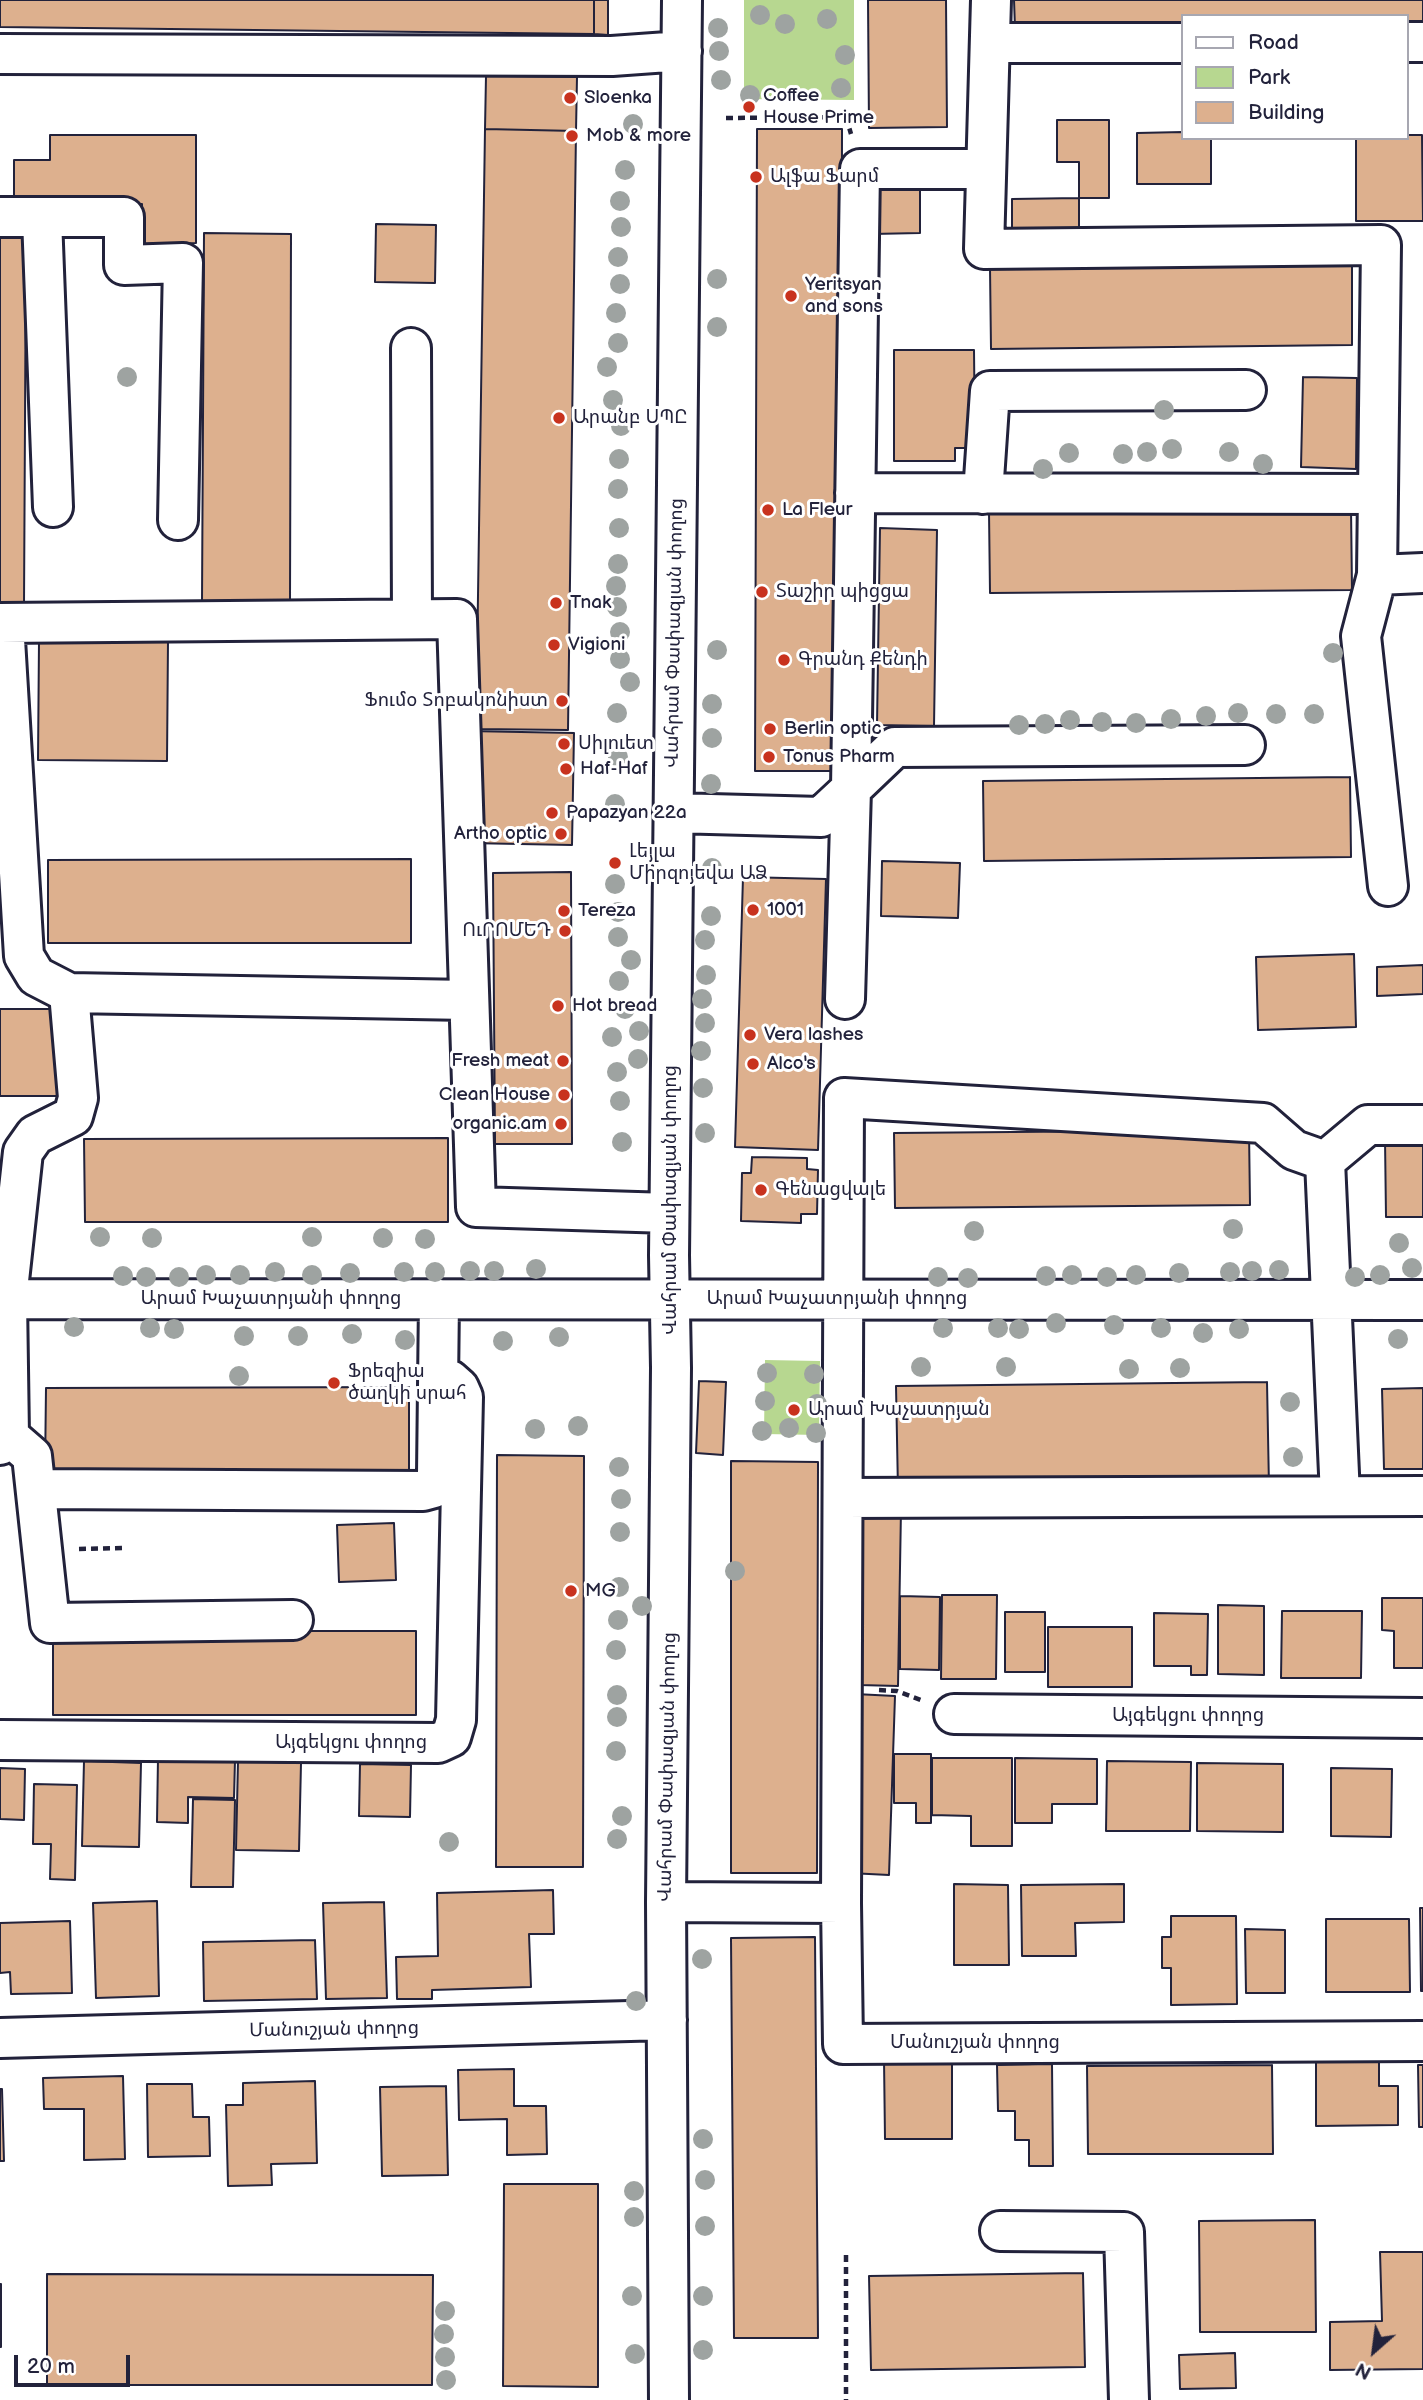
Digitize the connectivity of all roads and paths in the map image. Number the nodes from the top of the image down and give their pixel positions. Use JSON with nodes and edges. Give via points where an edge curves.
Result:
{"nodes":[{"id":1,"x":682,"y":0,"type":"edge"},
{"id":2,"x":991,"y":0,"type":"edge"},
{"id":3,"x":989,"y":43,"type":"junction"},
{"id":4,"x":1182,"y":43,"type":"edge"},
{"id":5,"x":681,"y":51,"type":"junction"},
{"id":6,"x":0,"y":54,"type":"edge"},
{"id":7,"x":726,"y":118,"type":"dead end"},
{"id":8,"x":860,"y":169,"type":"junction"},
{"id":9,"x":986,"y":169,"type":"junction"},
{"id":10,"x":0,"y":218,"type":"edge"},
{"id":11,"x":42,"y":218,"type":"junction"},
{"id":12,"x":411,"y":348,"type":"dead end"},
{"id":13,"x":1246,"y":390,"type":"dead end"},
{"id":14,"x":855,"y":493,"type":"junction"},
{"id":15,"x":983,"y":494,"type":"junction"},
{"id":16,"x":1378,"y":494,"type":"junction"},
{"id":17,"x":52,"y":506,"type":"dead end"},
{"id":18,"x":178,"y":520,"type":"dead end"},
{"id":19,"x":1423,"y":573,"type":"edge"},
{"id":20,"x":1377,"y":575,"type":"junction"},
{"id":21,"x":412,"y":619,"type":"junction"},
{"id":22,"x":2,"y":623,"type":"edge"},
{"id":23,"x":1245,"y":745,"type":"dead end"},
{"id":24,"x":851,"y":789,"type":"junction"},
{"id":25,"x":673,"y":813,"type":"junction"},
{"id":26,"x":1388,"y":886,"type":"dead end"},
{"id":27,"x":69,"y":993,"type":"junction"},
{"id":28,"x":845,"y":999,"type":"dead end"},
{"id":29,"x":469,"y":1000,"type":"junction"},
{"id":30,"x":1423,"y":1125,"type":"edge"},
{"id":31,"x":1325,"y":1161,"type":"junction"},
{"id":32,"x":669,"y":1213,"type":"junction"},
{"id":33,"x":4,"y":1299,"type":"edge"},
{"id":34,"x":439,"y":1299,"type":"junction"},
{"id":35,"x":670,"y":1299,"type":"junction"},
{"id":36,"x":845,"y":1299,"type":"junction"},
{"id":37,"x":1331,"y":1300,"type":"junction"},
{"id":38,"x":1423,"y":1300,"type":"edge"},
{"id":39,"x":438,"y":1380,"type":"junction"},
{"id":40,"x":4,"y":1441,"type":"edge"},
{"id":41,"x":37,"y":1489,"type":"junction"},
{"id":42,"x":1340,"y":1496,"type":"junction"},
{"id":43,"x":1423,"y":1496,"type":"edge"},
{"id":44,"x":843,"y":1498,"type":"junction"},
{"id":45,"x":293,"y":1620,"type":"dead end"},
{"id":46,"x":842,"y":1690,"type":"junction"},
{"id":47,"x":954,"y":1714,"type":"joint"},
{"id":48,"x":1423,"y":1718,"type":"edge"},
{"id":49,"x":0,"y":1740,"type":"edge"},
{"id":50,"x":666,"y":1902,"type":"junction"},
{"id":51,"x":841,"y":1903,"type":"junction"},
{"id":52,"x":667,"y":2020,"type":"junction"},
{"id":53,"x":0,"y":2038,"type":"edge"},
{"id":54,"x":1423,"y":2041,"type":"edge"},
{"id":55,"x":1000,"y":2231,"type":"dead end"},
{"id":56,"x":846,"y":2255,"type":"dead end"},
{"id":57,"x":669,"y":2400,"type":"edge"},
{"id":58,"x":846,"y":2400,"type":"edge"},
{"id":59,"x":1129,"y":2400,"type":"edge"}],
"edges":[{"from":1,"to":5,"type":"street","name":"Վահրամ Փափազյան փողոց"},
{"from":2,"to":3,"type":"street"},
{"from":3,"to":4,"type":"street"},
{"from":3,"to":9,"type":"street"},
{"from":5,"to":6,"type":"street","via":[[612,56]]},
{"from":5,"to":25,"type":"street","name":"Վահրամ Փափազյան փողոց"},
{"from":7,"to":8,"type":"path","via":[[846,117]]},
{"from":8,"to":9,"type":"street"},
{"from":8,"to":14,"type":"street"},
{"from":9,"to":16,"type":"street","via":[[984,248],[1381,245]]},
{"from":10,"to":11,"type":"street"},
{"from":11,"to":17,"type":"street"},
{"from":11,"to":18,"type":"street","via":[[124,217],[124,265],[183,263]]},
{"from":12,"to":21,"type":"street"},
{"from":13,"to":15,"type":"street","via":[[990,391]]},
{"from":14,"to":15,"type":"street"},
{"from":14,"to":24,"type":"street"},
{"from":15,"to":16,"type":"street"},
{"from":16,"to":20,"type":"street"},
{"from":19,"to":20,"type":"street"},
{"from":20,"to":26,"type":"street","via":[[1361,636]]},
{"from":21,"to":22,"type":"street"},
{"from":21,"to":29,"type":"street","via":[[457,619]]},
{"from":22,"to":27,"type":"street","via":[[24,956],[36,976]]},
{"from":23,"to":24,"type":"street","via":[[895,747]]},
{"from":24,"to":25,"type":"street","via":[[821,817]]},
{"from":24,"to":28,"type":"street"},
{"from":25,"to":32,"type":"street","name":"Վահրամ Փափազյան փողոց"},
{"from":27,"to":29,"type":"street"},
{"from":27,"to":33,"type":"street","via":[[79,1098],[73,1116],[35,1135],[23,1152]]},
{"from":29,"to":32,"type":"street","via":[[476,1207]]},
{"from":30,"to":31,"type":"street","via":[[1368,1125]]},
{"from":31,"to":36,"type":"street","via":[[1294,1150],[1263,1123],[844,1098]]},
{"from":31,"to":37,"type":"street"},
{"from":32,"to":35,"type":"street","name":"Վահրամ Փափազյան փողոց"},
{"from":33,"to":34,"type":"street","name":"Արամ Խաչատրյանի փողոց"},
{"from":33,"to":40,"type":"street"},
{"from":34,"to":35,"type":"street","name":"Արամ Խաչատրյանի փողոց"},
{"from":34,"to":39,"type":"street"},
{"from":35,"to":36,"type":"street","name":"Արամ Խաչատրյանի փողոց"},
{"from":35,"to":50,"type":"street","name":"Վահրամ Փափազյան փողոց"},
{"from":36,"to":37,"type":"street","name":"Արամ Խաչատրյանի փողոց"},
{"from":36,"to":44,"type":"street"},
{"from":37,"to":38,"type":"street","name":"Արամ Խաչատրյանի փողոց"},
{"from":37,"to":42,"type":"street"},
{"from":39,"to":41,"type":"street","via":[[437,1475],[434,1488],[423,1491]]},
{"from":39,"to":49,"type":"street","name":"Այգեկցու փողոց","via":[[450,1380],[463,1397],[456,1720],[451,1737],[438,1743]]},
{"from":40,"to":41,"type":"street","via":[[32,1456]]},
{"from":41,"to":45,"type":"street","via":[[50,1623]]},
{"from":42,"to":43,"type":"street"},
{"from":42,"to":44,"type":"street"},
{"from":44,"to":46,"type":"street"},
{"from":46,"to":47,"type":"path","via":[[897,1691]]},
{"from":46,"to":51,"type":"street"},
{"from":47,"to":48,"type":"street","name":"Այգեկցու փողոց"},
{"from":50,"to":51,"type":"street"},
{"from":50,"to":52,"type":"street","name":"Վահրամ Փափազյան փողոց"},
{"from":51,"to":54,"type":"street","name":"Մանուշյան փողոց","via":[[844,2044]]},
{"from":52,"to":53,"type":"street","name":"Մանուշյան փողոց"},
{"from":52,"to":57,"type":"street","name":"Վահրամ Փափազյան փողոց"},
{"from":55,"to":59,"type":"street","via":[[1124,2232]]},
{"from":56,"to":58,"type":"path"}]}
